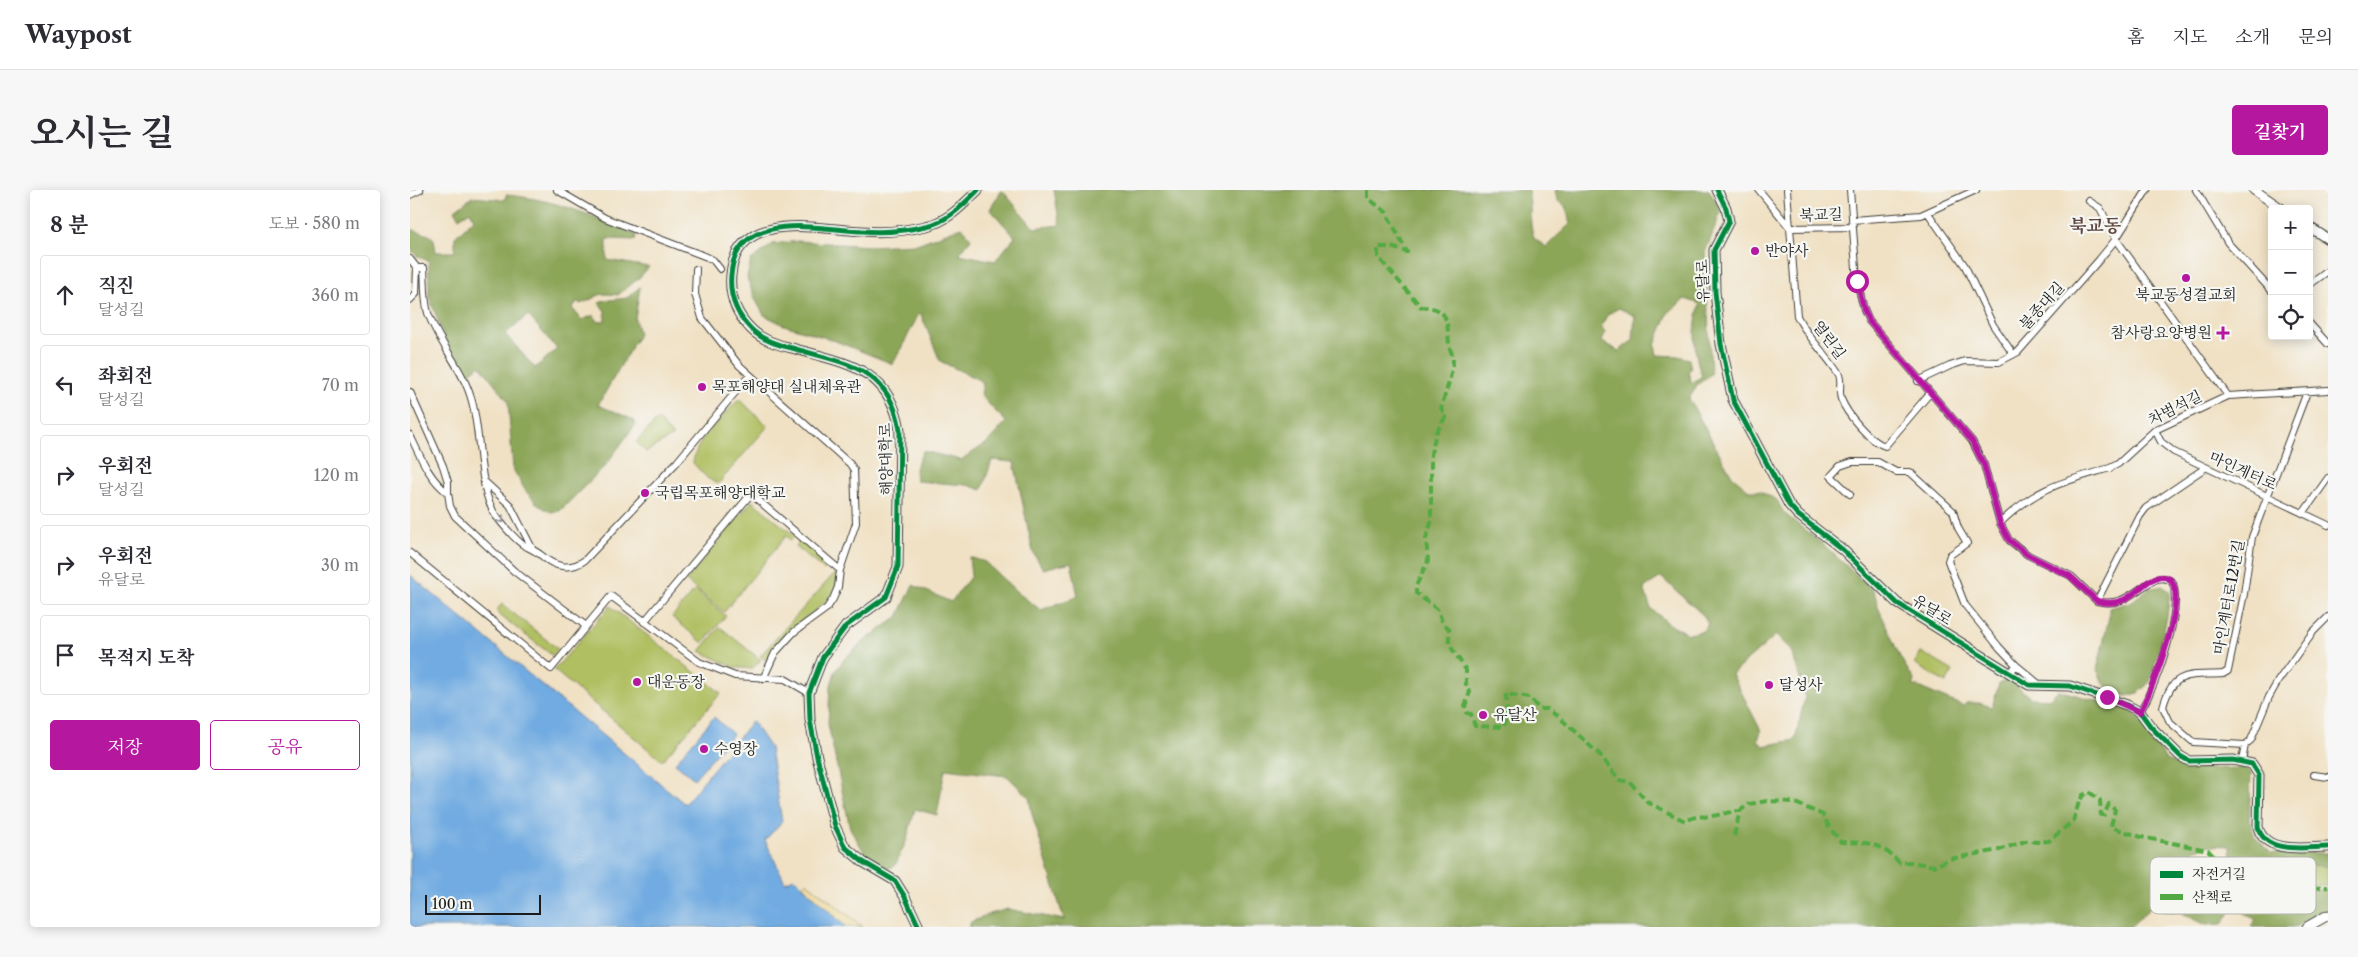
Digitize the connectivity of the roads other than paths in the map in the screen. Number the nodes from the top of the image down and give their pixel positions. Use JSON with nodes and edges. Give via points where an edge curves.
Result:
{"nodes":[{"id":1,"x":420,"y":190,"type":"edge"},
{"id":2,"x":557,"y":190,"type":"edge"},
{"id":3,"x":978,"y":190,"type":"edge"},
{"id":4,"x":1717,"y":190,"type":"edge"},
{"id":5,"x":1759,"y":190,"type":"edge"},
{"id":6,"x":1787,"y":190,"type":"edge"},
{"id":7,"x":1850,"y":190,"type":"edge"},
{"id":8,"x":1976,"y":190,"type":"edge"},
{"id":9,"x":2147,"y":190,"type":"edge"},
{"id":10,"x":2196,"y":190,"type":"edge"},
{"id":11,"x":2254,"y":190,"type":"edge"},
{"id":12,"x":410,"y":195,"type":"edge"},
{"id":13,"x":2089,"y":201,"type":"dead end"},
{"id":14,"x":2276,"y":205,"type":"edge"},
{"id":15,"x":1928,"y":213,"type":"junction"},
{"id":16,"x":1852,"y":223,"type":"junction"},
{"id":17,"x":1790,"y":228,"type":"junction"},
{"id":18,"x":2313,"y":230,"type":"edge"},
{"id":19,"x":2116,"y":239,"type":"junction"},
{"id":20,"x":2328,"y":239,"type":"edge"},
{"id":21,"x":410,"y":259,"type":"edge"},
{"id":22,"x":417,"y":268,"type":"junction"},
{"id":23,"x":696,"y":269,"type":"dead end"},
{"id":24,"x":720,"y":269,"type":"dead end"},
{"id":25,"x":2328,"y":271,"type":"edge"},
{"id":26,"x":2313,"y":282,"type":"edge"},
{"id":27,"x":2268,"y":287,"type":"edge"},
{"id":28,"x":410,"y":300,"type":"edge"},
{"id":29,"x":2313,"y":327,"type":"edge"},
{"id":30,"x":2328,"y":344,"type":"edge"},
{"id":31,"x":2013,"y":354,"type":"junction"},
{"id":32,"x":749,"y":376,"type":"junction"},
{"id":33,"x":1918,"y":381,"type":"junction"},
{"id":34,"x":2328,"y":390,"type":"edge"},
{"id":35,"x":410,"y":392,"type":"edge"},
{"id":36,"x":2307,"y":392,"type":"junction"},
{"id":37,"x":1930,"y":393,"type":"junction"},
{"id":38,"x":2228,"y":396,"type":"junction"},
{"id":39,"x":2155,"y":430,"type":"junction"},
{"id":40,"x":410,"y":435,"type":"edge"},
{"id":41,"x":2205,"y":468,"type":"junction"},
{"id":42,"x":2328,"y":478,"type":"edge"},
{"id":43,"x":485,"y":482,"type":"junction"},
{"id":44,"x":448,"y":493,"type":"junction"},
{"id":45,"x":1850,"y":494,"type":"dead end"},
{"id":46,"x":2268,"y":496,"type":"junction"},
{"id":47,"x":2304,"y":512,"type":"junction"},
{"id":48,"x":2000,"y":523,"type":"junction"},
{"id":49,"x":2328,"y":525,"type":"edge"},
{"id":50,"x":532,"y":548,"type":"junction"},
{"id":51,"x":410,"y":553,"type":"edge"},
{"id":52,"x":840,"y":570,"type":"junction"},
{"id":53,"x":2097,"y":601,"type":"junction"},
{"id":54,"x":2328,"y":617,"type":"edge"},
{"id":55,"x":644,"y":622,"type":"junction"},
{"id":56,"x":586,"y":626,"type":"junction"},
{"id":57,"x":2016,"y":664,"type":"junction"},
{"id":58,"x":2010,"y":673,"type":"junction"},
{"id":59,"x":764,"y":679,"type":"junction"},
{"id":60,"x":2040,"y":685,"type":"junction"},
{"id":61,"x":809,"y":693,"type":"junction"},
{"id":62,"x":2140,"y":712,"type":"junction"},
{"id":63,"x":2245,"y":745,"type":"junction"},
{"id":64,"x":2242,"y":761,"type":"junction"},
{"id":65,"x":2314,"y":775,"type":"dead end"},
{"id":66,"x":2328,"y":778,"type":"edge"},
{"id":67,"x":2328,"y":847,"type":"edge"},
{"id":68,"x":2328,"y":915,"type":"edge"},
{"id":69,"x":919,"y":927,"type":"edge"},
{"id":70,"x":2307,"y":927,"type":"edge"}],
"edges":[{"from":1,"to":12,"type":"street"},
{"from":2,"to":24,"type":"street","via":[[605,218],[707,257]]},
{"from":3,"to":61,"type":"street","name":"해양대학로","via":[[951,215],[929,226],[868,232],[788,227],[767,230],[744,241],[733,262],[730,285],[734,306],[757,335],[776,344],[862,370],[884,388],[898,418],[898,567],[886,597],[846,626],[823,657]]},
{"from":4,"to":58,"type":"street","name":"유달로","via":[[1729,221],[1714,250],[1715,292],[1721,344],[1733,400],[1789,505],[1843,550],[1897,603]]},
{"from":5,"to":17,"type":"street"},
{"from":6,"to":17,"type":"street","name":"열린길"},
{"from":7,"to":16,"type":"street"},
{"from":8,"to":15,"type":"street","name":"북교길"},
{"from":9,"to":19,"type":"street","name":"불종대길"},
{"from":10,"to":27,"type":"street","via":[[2228,243]]},
{"from":11,"to":14,"type":"street"},
{"from":13,"to":19,"type":"street","via":[[2100,208]]},
{"from":15,"to":16,"type":"street","name":"북교길"},
{"from":15,"to":31,"type":"street","via":[[1965,266],[1994,325]]},
{"from":16,"to":17,"type":"street","name":"북교길"},
{"from":16,"to":33,"type":"street","via":[[1857,281],[1864,310],[1881,337]]},
{"from":17,"to":37,"type":"street","name":"열린길","via":[[1797,316],[1804,331],[1840,375],[1840,398],[1866,434],[1875,443],[1885,446]]},
{"from":18,"to":20,"type":"street"},
{"from":19,"to":31,"type":"street","name":"불종대길"},
{"from":19,"to":38,"type":"street"},
{"from":21,"to":22,"type":"street"},
{"from":22,"to":28,"type":"street","via":[[416,294]]},
{"from":22,"to":43,"type":"street","via":[[424,268],[428,312],[471,396]]},
{"from":23,"to":32,"type":"street","via":[[695,294],[702,318]]},
{"from":25,"to":26,"type":"street"},
{"from":29,"to":30,"type":"street"},
{"from":31,"to":33,"type":"street","name":"불종대길","via":[[1999,362],[1965,361]]},
{"from":32,"to":50,"type":"street","via":[[677,462],[585,560],[564,567],[548,562]]},
{"from":32,"to":52,"type":"street","via":[[854,470],[856,520]]},
{"from":33,"to":37,"type":"street"},
{"from":34,"to":36,"type":"street","name":"차범석길"},
{"from":35,"to":44,"type":"street","via":[[443,466]]},
{"from":36,"to":38,"type":"street","name":"차범석길"},
{"from":36,"to":46,"type":"street"},
{"from":37,"to":48,"type":"street","via":[[1958,423],[1978,452]]},
{"from":38,"to":39,"type":"street","name":"차범석길"},
{"from":39,"to":41,"type":"street","name":"마인계터로","via":[[2161,442]]},
{"from":39,"to":48,"type":"street","name":"차범석길","via":[[2118,464],[2045,489]]},
{"from":40,"to":44,"type":"street","via":[[428,471]]},
{"from":41,"to":46,"type":"street","name":"마인계터로"},
{"from":41,"to":53,"type":"street","via":[[2146,508]]},
{"from":42,"to":47,"type":"street"},
{"from":43,"to":50,"type":"street","via":[[510,505]]},
{"from":43,"to":50,"type":"street","one_way":true,"via":[[496,515],[523,544]]},
{"from":44,"to":56,"type":"street","via":[[455,516],[463,524],[514,571]]},
{"from":45,"to":57,"type":"street","via":[[1831,476],[1848,462],[1878,462],[1896,472],[1910,472],[1954,511],[1958,528],[1967,543],[1948,558],[1961,596],[1976,619]]},
{"from":46,"to":47,"type":"street","name":"마인계터로"},
{"from":46,"to":63,"type":"street","name":"마인계터로12번길","via":[[2250,548],[2228,671],[2178,679],[2164,707],[2170,722],[2193,742]]},
{"from":47,"to":49,"type":"street","name":"마인계터로"},
{"from":48,"to":53,"type":"street","via":[[2016,546],[2070,576]]},
{"from":51,"to":56,"type":"street","via":[[551,669]]},
{"from":52,"to":55,"type":"street","via":[[751,494]]},
{"from":52,"to":59,"type":"street","via":[[838,588],[827,608],[794,632],[775,653]]},
{"from":53,"to":62,"type":"street","via":[[2114,603],[2126,599],[2159,577],[2166,577],[2173,583],[2174,606],[2166,646],[2155,683]]},
{"from":54,"to":63,"type":"street","via":[[2312,633],[2278,681],[2251,740]]},
{"from":55,"to":56,"type":"street","via":[[611,596]]},
{"from":55,"to":59,"type":"street","via":[[699,662],[736,676]]},
{"from":57,"to":58,"type":"street"},
{"from":57,"to":60,"type":"street"},
{"from":58,"to":60,"type":"street","name":"유달로","via":[[2029,685]]},
{"from":59,"to":61,"type":"street","via":[[785,679]]},
{"from":60,"to":62,"type":"street","name":"유달로","via":[[2070,686],[2107,697]]},
{"from":61,"to":69,"type":"street","name":"해양대학로","via":[[817,757],[835,826],[845,847],[862,862],[895,882]]},
{"from":62,"to":64,"type":"street","name":"유달로","via":[[2184,759]]},
{"from":63,"to":64,"type":"street"},
{"from":64,"to":67,"type":"street","via":[[2252,764],[2259,775],[2258,827],[2265,839],[2276,846]]},
{"from":65,"to":66,"type":"street"},
{"from":68,"to":70,"type":"street"}]}
